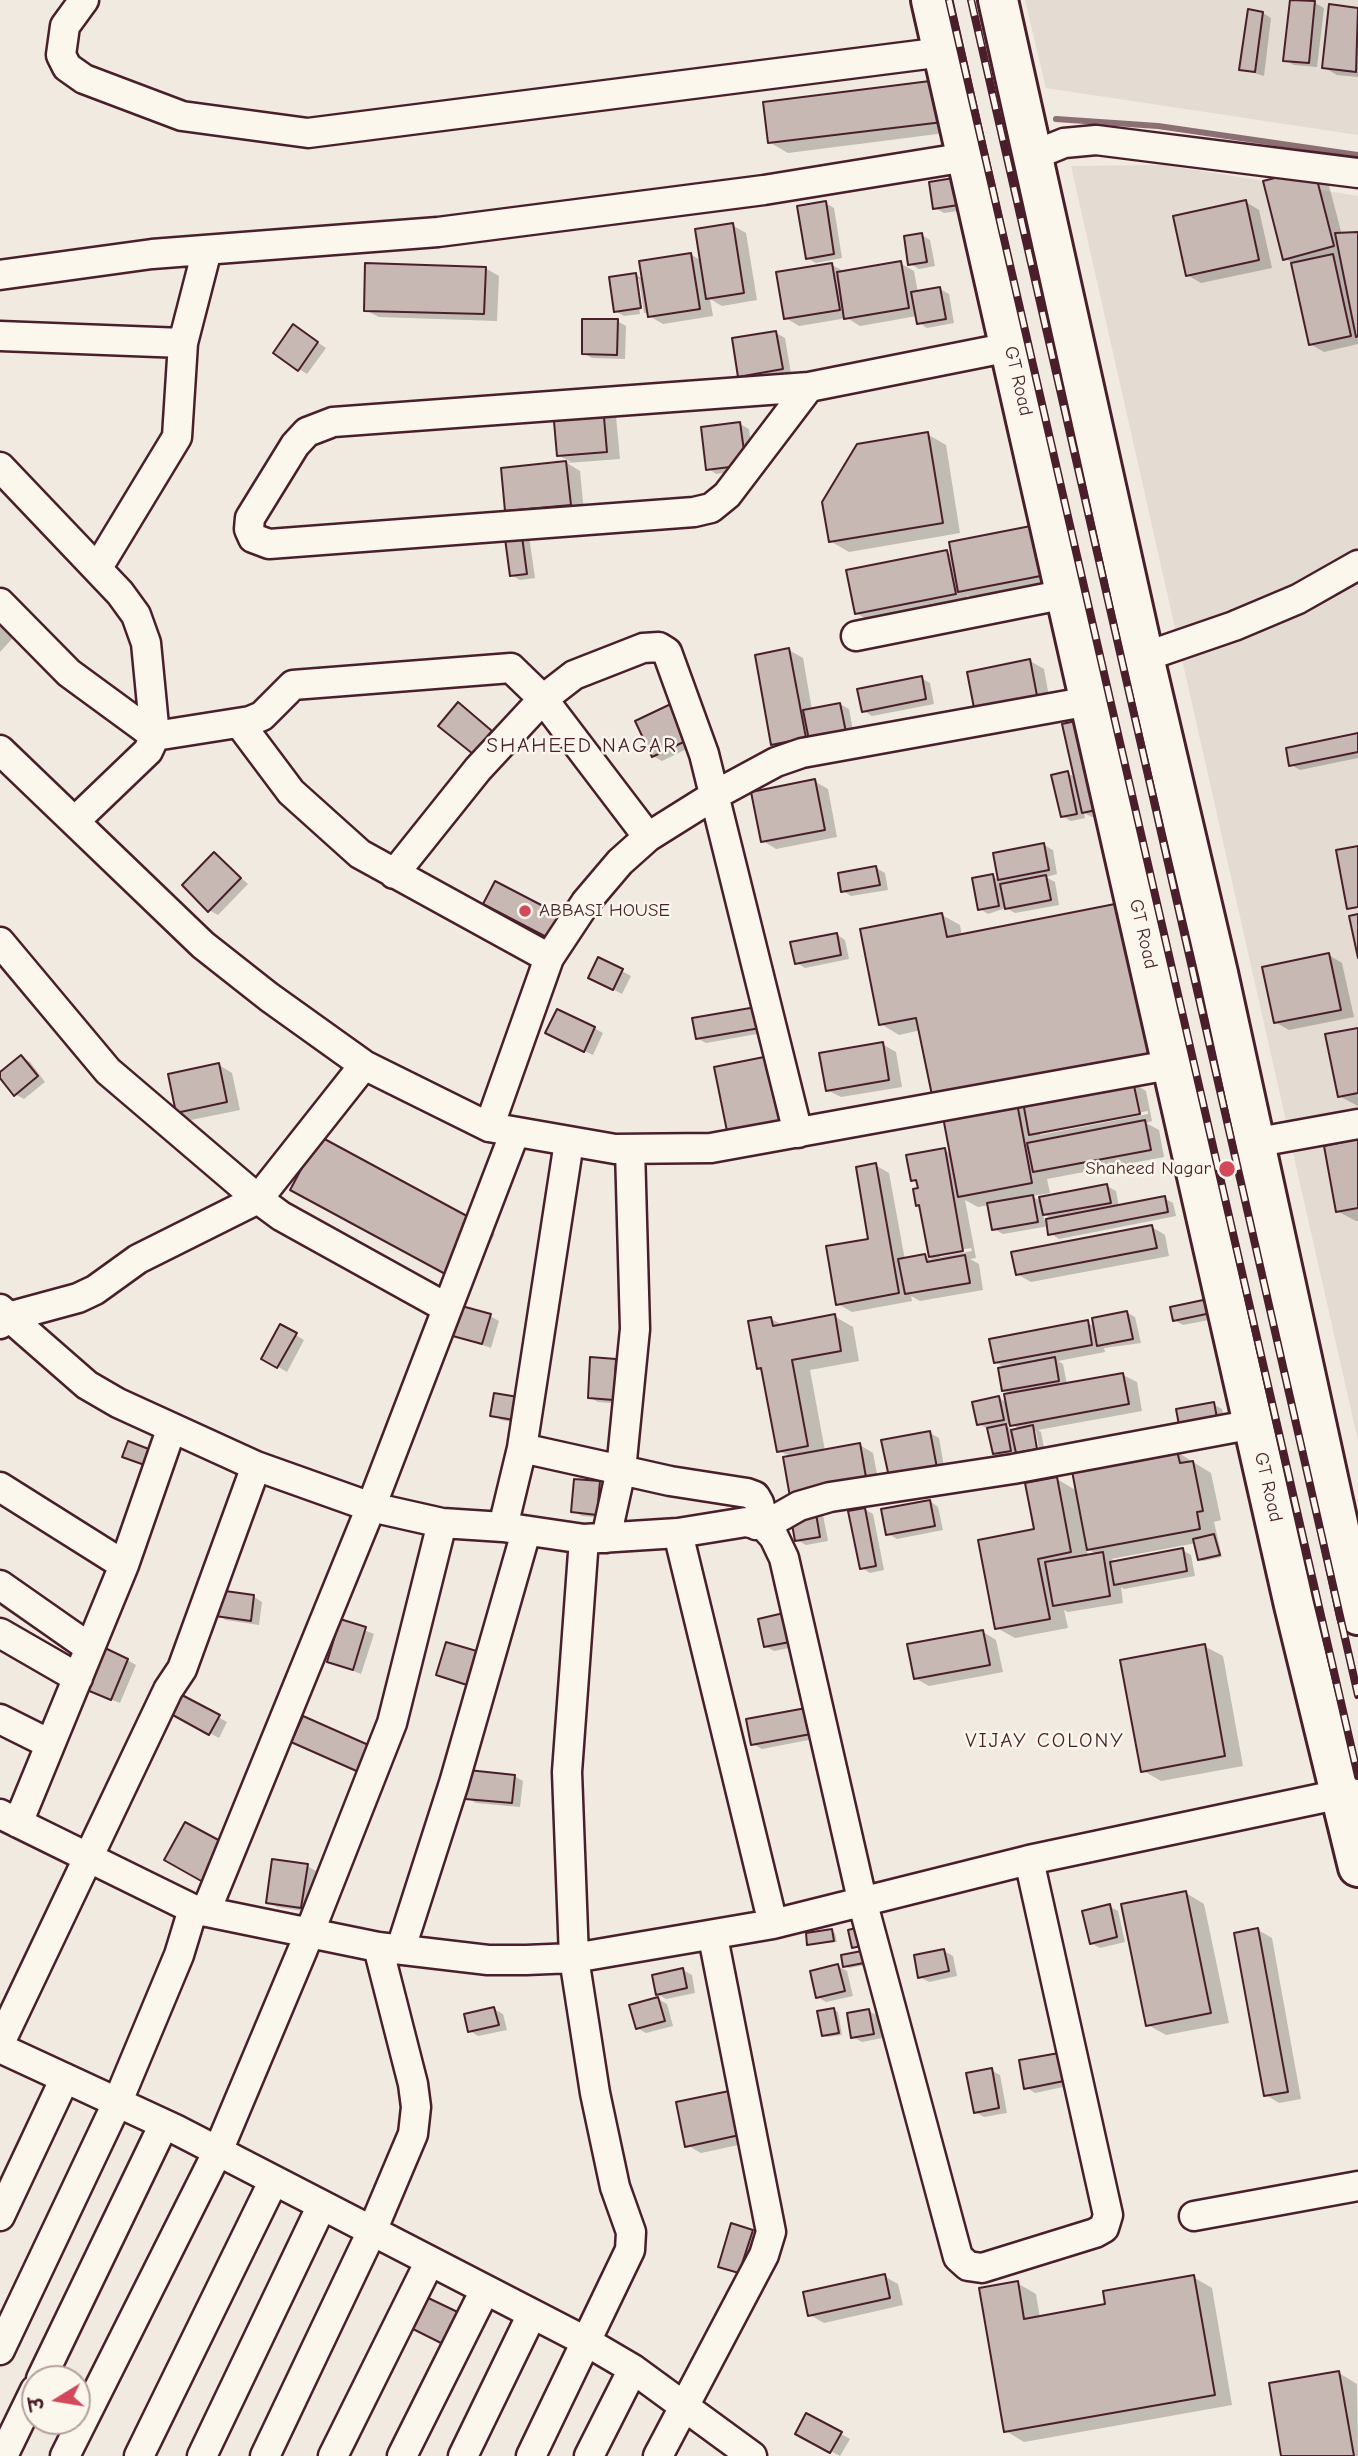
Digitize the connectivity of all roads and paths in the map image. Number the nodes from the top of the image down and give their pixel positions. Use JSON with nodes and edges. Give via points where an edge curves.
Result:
{"nodes":[{"id":1,"x":84,"y":0,"type":"edge"},
{"id":2,"x":932,"y":0,"type":"edge"},
{"id":3,"x":998,"y":0,"type":"edge"},
{"id":4,"x":943,"y":52,"type":"junction"},
{"id":5,"x":1032,"y":156,"type":"junction"},
{"id":6,"x":967,"y":157,"type":"junction"},
{"id":7,"x":1358,"y":173,"type":"edge"},
{"id":8,"x":207,"y":250,"type":"junction"},
{"id":9,"x":0,"y":275,"type":"edge"},
{"id":10,"x":0,"y":336,"type":"edge"},
{"id":11,"x":183,"y":342,"type":"junction"},
{"id":12,"x":1010,"y":347,"type":"junction"},
{"id":13,"x":809,"y":387,"type":"junction"},
{"id":14,"x":0,"y":467,"type":"edge"},
{"id":15,"x":1358,"y":565,"type":"edge"},
{"id":16,"x":97,"y":569,"type":"junction"},
{"id":17,"x":1066,"y":594,"type":"junction"},
{"id":18,"x":0,"y":603,"type":"edge"},
{"id":19,"x":856,"y":636,"type":"dead end"},
{"id":20,"x":1144,"y":657,"type":"junction"},
{"id":21,"x":543,"y":699,"type":"junction"},
{"id":22,"x":1090,"y":701,"type":"junction"},
{"id":23,"x":240,"y":724,"type":"junction"},
{"id":24,"x":155,"y":736,"type":"junction"},
{"id":25,"x":0,"y":750,"type":"edge"},
{"id":26,"x":715,"y":795,"type":"junction"},
{"id":27,"x":75,"y":821,"type":"junction"},
{"id":28,"x":648,"y":837,"type":"junction"},
{"id":29,"x":394,"y":874,"type":"junction"},
{"id":30,"x":0,"y":942,"type":"edge"},
{"id":31,"x":549,"y":958,"type":"junction"},
{"id":32,"x":1175,"y":1064,"type":"junction"},
{"id":33,"x":364,"y":1065,"type":"junction"},
{"id":34,"x":1358,"y":1124,"type":"edge"},
{"id":35,"x":502,"y":1130,"type":"junction"},
{"id":36,"x":798,"y":1133,"type":"junction"},
{"id":37,"x":569,"y":1142,"type":"junction"},
{"id":38,"x":1253,"y":1143,"type":"junction"},
{"id":39,"x":630,"y":1149,"type":"junction"},
{"id":40,"x":258,"y":1199,"type":"junction"},
{"id":41,"x":447,"y":1308,"type":"junction"},
{"id":42,"x":3,"y":1317,"type":"edge"},
{"id":43,"x":1254,"y":1424,"type":"junction"},
{"id":44,"x":171,"y":1430,"type":"junction"},
{"id":45,"x":522,"y":1448,"type":"junction"},
{"id":46,"x":256,"y":1466,"type":"junction"},
{"id":47,"x":621,"y":1470,"type":"junction"},
{"id":48,"x":0,"y":1487,"type":"edge"},
{"id":49,"x":371,"y":1507,"type":"junction"},
{"id":50,"x":442,"y":1523,"type":"junction"},
{"id":51,"x":760,"y":1525,"type":"junction"},
{"id":52,"x":515,"y":1530,"type":"junction"},
{"id":53,"x":678,"y":1533,"type":"junction"},
{"id":54,"x":595,"y":1538,"type":"junction"},
{"id":55,"x":124,"y":1565,"type":"junction"},
{"id":56,"x":0,"y":1585,"type":"edge"},
{"id":57,"x":1358,"y":1615,"type":"edge"},
{"id":58,"x":0,"y":1633,"type":"edge"},
{"id":59,"x":90,"y":1648,"type":"junction"},
{"id":60,"x":78,"y":1678,"type":"junction"},
{"id":61,"x":0,"y":1719,"type":"edge"},
{"id":62,"x":50,"y":1744,"type":"junction"},
{"id":63,"x":1349,"y":1788,"type":"edge"},
{"id":64,"x":9,"y":1818,"type":"edge"},
{"id":65,"x":89,"y":1857,"type":"junction"},
{"id":66,"x":1029,"y":1860,"type":"junction"},
{"id":67,"x":1358,"y":1867,"type":"edge"},
{"id":68,"x":863,"y":1904,"type":"junction"},
{"id":69,"x":200,"y":1910,"type":"junction"},
{"id":70,"x":773,"y":1924,"type":"junction"},
{"id":71,"x":308,"y":1933,"type":"junction"},
{"id":72,"x":713,"y":1937,"type":"junction"},
{"id":73,"x":390,"y":1948,"type":"junction"},
{"id":74,"x":574,"y":1958,"type":"junction"},
{"id":75,"x":0,"y":2046,"type":"edge"},
{"id":76,"x":65,"y":2078,"type":"junction"},
{"id":77,"x":117,"y":2101,"type":"junction"},
{"id":78,"x":164,"y":2124,"type":"junction"},
{"id":79,"x":218,"y":2151,"type":"junction"},
{"id":80,"x":274,"y":2180,"type":"junction"},
{"id":81,"x":1358,"y":2186,"type":"edge"},
{"id":82,"x":323,"y":2205,"type":"junction"},
{"id":83,"x":0,"y":2216,"type":"edge"},
{"id":84,"x":1194,"y":2216,"type":"dead end"},
{"id":85,"x":372,"y":2231,"type":"junction"},
{"id":86,"x":430,"y":2261,"type":"junction"},
{"id":87,"x":485,"y":2290,"type":"junction"},
{"id":88,"x":532,"y":2314,"type":"junction"},
{"id":89,"x":587,"y":2342,"type":"junction"},
{"id":90,"x":0,"y":2350,"type":"edge"},
{"id":91,"x":48,"y":2365,"type":"edge"},
{"id":92,"x":633,"y":2369,"type":"junction"},
{"id":93,"x":683,"y":2406,"type":"junction"},
{"id":94,"x":21,"y":2419,"type":"edge"},
{"id":95,"x":736,"y":2451,"type":"edge"},
{"id":96,"x":3,"y":2456,"type":"edge"},
{"id":97,"x":65,"y":2456,"type":"edge"},
{"id":98,"x":139,"y":2456,"type":"edge"},
{"id":99,"x":202,"y":2456,"type":"edge"},
{"id":100,"x":265,"y":2456,"type":"edge"},
{"id":101,"x":333,"y":2456,"type":"edge"},
{"id":102,"x":402,"y":2456,"type":"edge"},
{"id":103,"x":463,"y":2456,"type":"edge"},
{"id":104,"x":531,"y":2456,"type":"edge"},
{"id":105,"x":589,"y":2456,"type":"edge"},
{"id":106,"x":658,"y":2456,"type":"edge"}],
"edges":[{"from":1,"to":4,"type":"street","via":[[65,26],[61,55],[68,68],[84,79],[181,116],[307,133]]},
{"from":2,"to":4,"type":"highway","name":"GT Road"},
{"from":3,"to":5,"type":"highway"},
{"from":4,"to":6,"type":"highway","name":"GT Road"},
{"from":5,"to":7,"type":"street","via":[[1064,143],[1096,140]]},
{"from":5,"to":20,"type":"highway"},
{"from":6,"to":8,"type":"street","via":[[764,190],[438,232]]},
{"from":6,"to":12,"type":"highway","name":"GT Road"},
{"from":8,"to":9,"type":"street"},
{"from":8,"to":11,"type":"street"},
{"from":10,"to":11,"type":"street"},
{"from":11,"to":16,"type":"street","via":[[177,438]]},
{"from":12,"to":13,"type":"street"},
{"from":12,"to":17,"type":"highway","name":"GT Road"},
{"from":13,"to":13,"type":"street","via":[[332,422],[307,432],[295,445],[250,518],[249,528],[253,538],[269,544],[711,508],[727,495]]},
{"from":14,"to":16,"type":"street"},
{"from":15,"to":20,"type":"street","via":[[1298,599]]},
{"from":16,"to":24,"type":"street","via":[[136,615],[146,643]]},
{"from":17,"to":19,"type":"street"},
{"from":17,"to":22,"type":"highway","name":"GT Road"},
{"from":18,"to":24,"type":"street","via":[[69,673]]},
{"from":20,"to":38,"type":"highway","via":[[1219,973]]},
{"from":21,"to":23,"type":"street","via":[[511,668],[316,682],[293,685],[262,716]]},
{"from":21,"to":26,"type":"street","via":[[574,675],[643,648],[659,647],[667,652]]},
{"from":21,"to":28,"type":"street"},
{"from":21,"to":29,"type":"street","via":[[478,769]]},
{"from":22,"to":26,"type":"street","via":[[802,753]]},
{"from":22,"to":32,"type":"highway","name":"GT Road"},
{"from":23,"to":24,"type":"street"},
{"from":23,"to":29,"type":"street","via":[[291,792],[360,854]]},
{"from":24,"to":27,"type":"street","via":[[148,751]]},
{"from":25,"to":27,"type":"street"},
{"from":26,"to":28,"type":"street"},
{"from":26,"to":36,"type":"street"},
{"from":27,"to":33,"type":"street","via":[[203,945]]},
{"from":28,"to":31,"type":"street","via":[[586,902]]},
{"from":29,"to":31,"type":"street"},
{"from":30,"to":40,"type":"street","via":[[108,1071]]},
{"from":31,"to":35,"type":"street"},
{"from":32,"to":36,"type":"street"},
{"from":32,"to":43,"type":"highway","name":"GT Road"},
{"from":33,"to":35,"type":"street"},
{"from":33,"to":40,"type":"street"},
{"from":34,"to":38,"type":"street"},
{"from":35,"to":37,"type":"street"},
{"from":35,"to":41,"type":"street"},
{"from":36,"to":39,"type":"street","via":[[711,1149]]},
{"from":37,"to":39,"type":"street"},
{"from":37,"to":45,"type":"street"},
{"from":38,"to":57,"type":"highway"},
{"from":39,"to":47,"type":"street","via":[[635,1329]]},
{"from":40,"to":41,"type":"street"},
{"from":40,"to":42,"type":"street","via":[[138,1259],[78,1298]]},
{"from":41,"to":49,"type":"street"},
{"from":42,"to":44,"type":"street","via":[[87,1385]]},
{"from":43,"to":51,"type":"street","via":[[830,1497]]},
{"from":43,"to":63,"type":"highway","name":"GT Road"},
{"from":44,"to":46,"type":"street"},
{"from":44,"to":55,"type":"street"},
{"from":45,"to":47,"type":"street"},
{"from":45,"to":52,"type":"street"},
{"from":46,"to":49,"type":"street"},
{"from":46,"to":65,"type":"street","via":[[182,1669]]},
{"from":47,"to":51,"type":"street","via":[[755,1496]]},
{"from":47,"to":54,"type":"street"},
{"from":48,"to":55,"type":"street"},
{"from":49,"to":50,"type":"street"},
{"from":49,"to":69,"type":"street"},
{"from":50,"to":52,"type":"street"},
{"from":50,"to":71,"type":"street","via":[[392,1723]]},
{"from":51,"to":53,"type":"street","via":[[746,1522]]},
{"from":51,"to":68,"type":"street","via":[[774,1537],[784,1558]]},
{"from":52,"to":54,"type":"street"},
{"from":52,"to":73,"type":"street","via":[[454,1783]]},
{"from":53,"to":54,"type":"street"},
{"from":53,"to":70,"type":"street"},
{"from":54,"to":74,"type":"street","via":[[567,1772]]},
{"from":55,"to":59,"type":"street"},
{"from":56,"to":59,"type":"street"},
{"from":58,"to":60,"type":"street"},
{"from":59,"to":60,"type":"street"},
{"from":60,"to":62,"type":"street"},
{"from":61,"to":62,"type":"street"},
{"from":62,"to":64,"type":"street"},
{"from":63,"to":66,"type":"street"},
{"from":63,"to":67,"type":"highway","name":"GT Road"},
{"from":64,"to":65,"type":"street"},
{"from":65,"to":69,"type":"street"},
{"from":65,"to":75,"type":"street"},
{"from":66,"to":68,"type":"street"},
{"from":66,"to":68,"type":"street","via":[[1108,2214],[1104,2228],[1095,2234],[982,2269],[968,2266],[958,2257]]},
{"from":68,"to":70,"type":"street"},
{"from":69,"to":71,"type":"street"},
{"from":69,"to":77,"type":"street"},
{"from":70,"to":72,"type":"street"},
{"from":71,"to":73,"type":"street"},
{"from":71,"to":79,"type":"street"},
{"from":72,"to":74,"type":"street"},
{"from":72,"to":93,"type":"street","via":[[771,2232],[764,2255]]},
{"from":73,"to":74,"type":"street","via":[[488,1960]]},
{"from":73,"to":85,"type":"street","via":[[416,2107],[414,2134]]},
{"from":74,"to":89,"type":"street","via":[[595,2093],[615,2187],[631,2232],[630,2250]]},
{"from":75,"to":76,"type":"street"},
{"from":76,"to":77,"type":"street"},
{"from":76,"to":83,"type":"street"},
{"from":77,"to":78,"type":"street"},
{"from":77,"to":90,"type":"street"},
{"from":78,"to":79,"type":"street"},
{"from":78,"to":91,"type":"street"},
{"from":79,"to":80,"type":"street"},
{"from":79,"to":97,"type":"street"},
{"from":80,"to":82,"type":"street"},
{"from":80,"to":98,"type":"street"},
{"from":81,"to":84,"type":"street"},
{"from":82,"to":85,"type":"street"},
{"from":82,"to":99,"type":"street"},
{"from":85,"to":86,"type":"street"},
{"from":85,"to":100,"type":"street"},
{"from":86,"to":87,"type":"street"},
{"from":86,"to":101,"type":"street"},
{"from":87,"to":88,"type":"street"},
{"from":87,"to":102,"type":"street"},
{"from":88,"to":89,"type":"street"},
{"from":88,"to":103,"type":"street"},
{"from":89,"to":92,"type":"street"},
{"from":89,"to":104,"type":"street"},
{"from":92,"to":93,"type":"street"},
{"from":92,"to":105,"type":"street"},
{"from":93,"to":95,"type":"street"},
{"from":93,"to":106,"type":"street"},
{"from":94,"to":96,"type":"street"}]}
